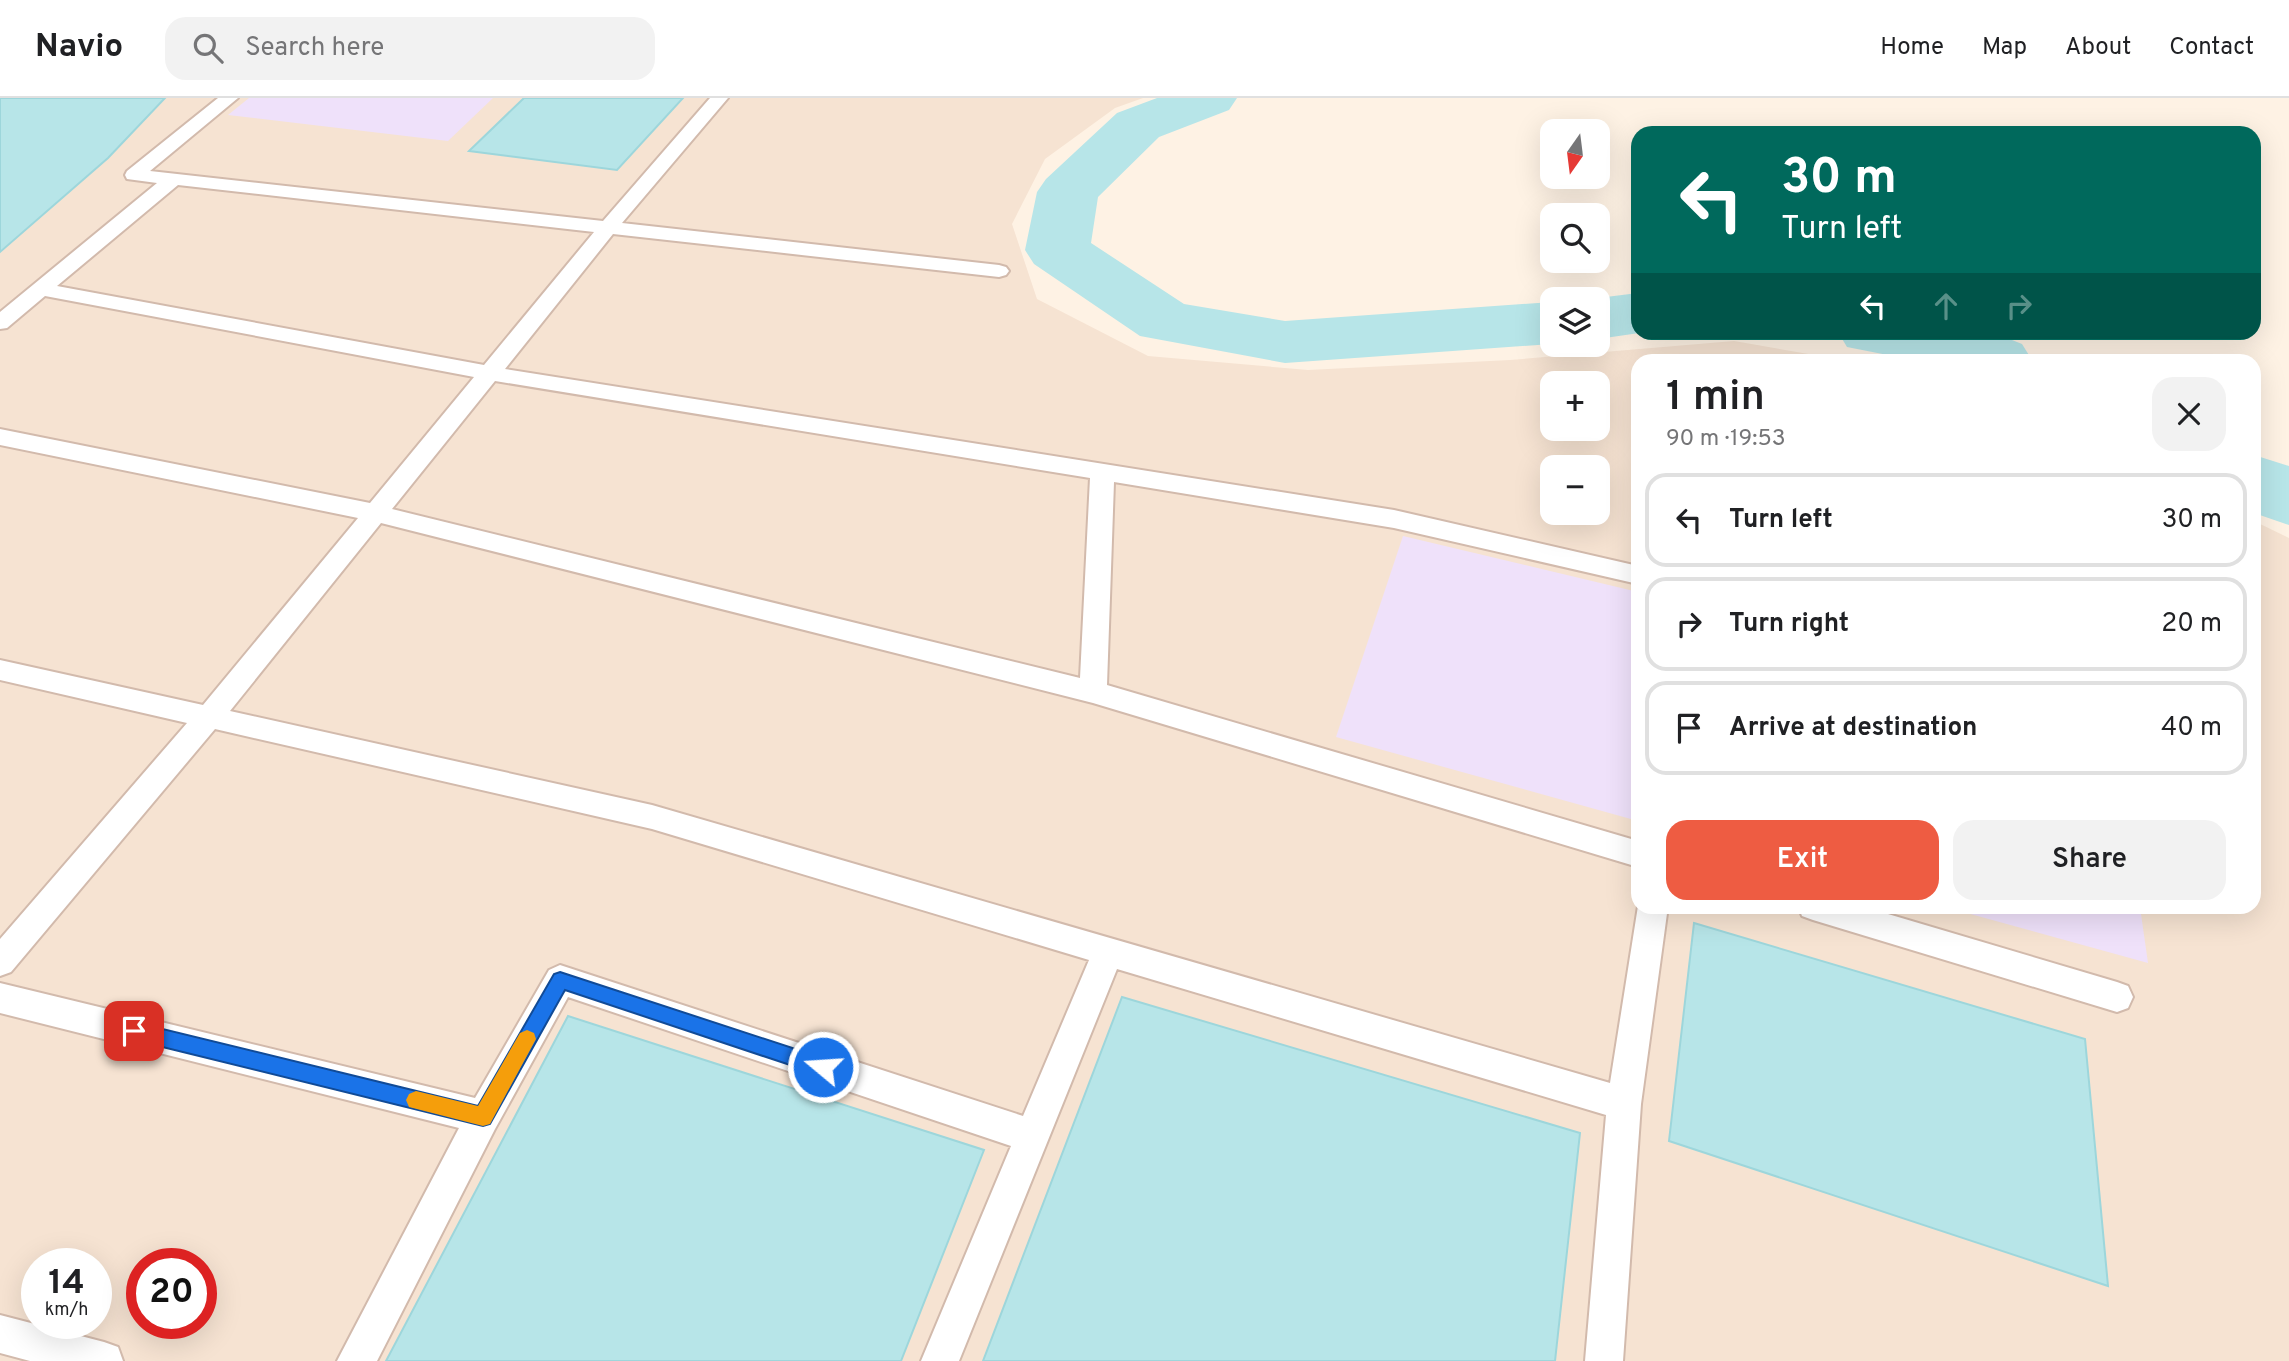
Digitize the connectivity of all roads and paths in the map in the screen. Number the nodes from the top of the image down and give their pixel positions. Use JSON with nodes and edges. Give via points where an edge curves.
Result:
{"nodes":[{"id":1,"x":229,"y":98,"type":"edge"},
{"id":2,"x":719,"y":98,"type":"edge"},
{"id":3,"x":174,"y":179,"type":"junction"},
{"id":4,"x":608,"y":228,"type":"junction"},
{"id":5,"x":999,"y":271,"type":"dead end"},
{"id":6,"x":41,"y":289,"type":"junction"},
{"id":7,"x":0,"y":323,"type":"edge"},
{"id":8,"x":490,"y":373,"type":"junction"},
{"id":9,"x":0,"y":437,"type":"edge"},
{"id":10,"x":1102,"y":473,"type":"junction"},
{"id":11,"x":375,"y":513,"type":"junction"},
{"id":12,"x":1631,"y":573,"type":"edge"},
{"id":13,"x":0,"y":670,"type":"edge"},
{"id":14,"x":1093,"y":692,"type":"junction"},
{"id":15,"x":209,"y":717,"type":"junction"},
{"id":16,"x":1631,"y":853,"type":"edge"},
{"id":17,"x":1653,"y":914,"type":"edge"},
{"id":18,"x":1839,"y":914,"type":"edge"},
{"id":19,"x":1108,"y":952,"type":"junction"},
{"id":20,"x":0,"y":962,"type":"edge"},
{"id":21,"x":2117,"y":997,"type":"dead end"},
{"id":22,"x":0,"y":998,"type":"edge"},
{"id":23,"x":1624,"y":1104,"type":"junction"},
{"id":24,"x":483,"y":1117,"type":"junction"},
{"id":25,"x":1032,"y":1136,"type":"junction"},
{"id":26,"x":0,"y":1334,"type":"edge"},
{"id":27,"x":104,"y":1361,"type":"edge"},
{"id":28,"x":356,"y":1361,"type":"edge"},
{"id":29,"x":940,"y":1361,"type":"edge"},
{"id":30,"x":1604,"y":1361,"type":"edge"}],
"edges":[{"from":1,"to":3,"type":"lane","via":[[134,175]]},
{"from":2,"to":4,"type":"lane"},
{"from":3,"to":4,"type":"lane"},
{"from":3,"to":6,"type":"lane"},
{"from":4,"to":5,"type":"lane"},
{"from":4,"to":8,"type":"lane"},
{"from":6,"to":7,"type":"lane"},
{"from":6,"to":8,"type":"lane"},
{"from":8,"to":10,"type":"lane"},
{"from":8,"to":11,"type":"lane"},
{"from":9,"to":11,"type":"lane"},
{"from":10,"to":12,"type":"lane","via":[[1394,519]]},
{"from":10,"to":14,"type":"lane"},
{"from":11,"to":14,"type":"lane"},
{"from":11,"to":15,"type":"lane"},
{"from":13,"to":15,"type":"lane"},
{"from":14,"to":16,"type":"lane"},
{"from":15,"to":19,"type":"lane","via":[[652,817]]},
{"from":15,"to":20,"type":"lane"},
{"from":17,"to":23,"type":"lane"},
{"from":18,"to":21,"type":"lane"},
{"from":19,"to":23,"type":"lane"},
{"from":19,"to":25,"type":"lane"},
{"from":22,"to":24,"type":"lane"},
{"from":23,"to":30,"type":"lane"},
{"from":24,"to":25,"type":"lane","via":[[560,980]]},
{"from":24,"to":28,"type":"lane"},
{"from":25,"to":29,"type":"lane"},
{"from":26,"to":27,"type":"lane"}]}
